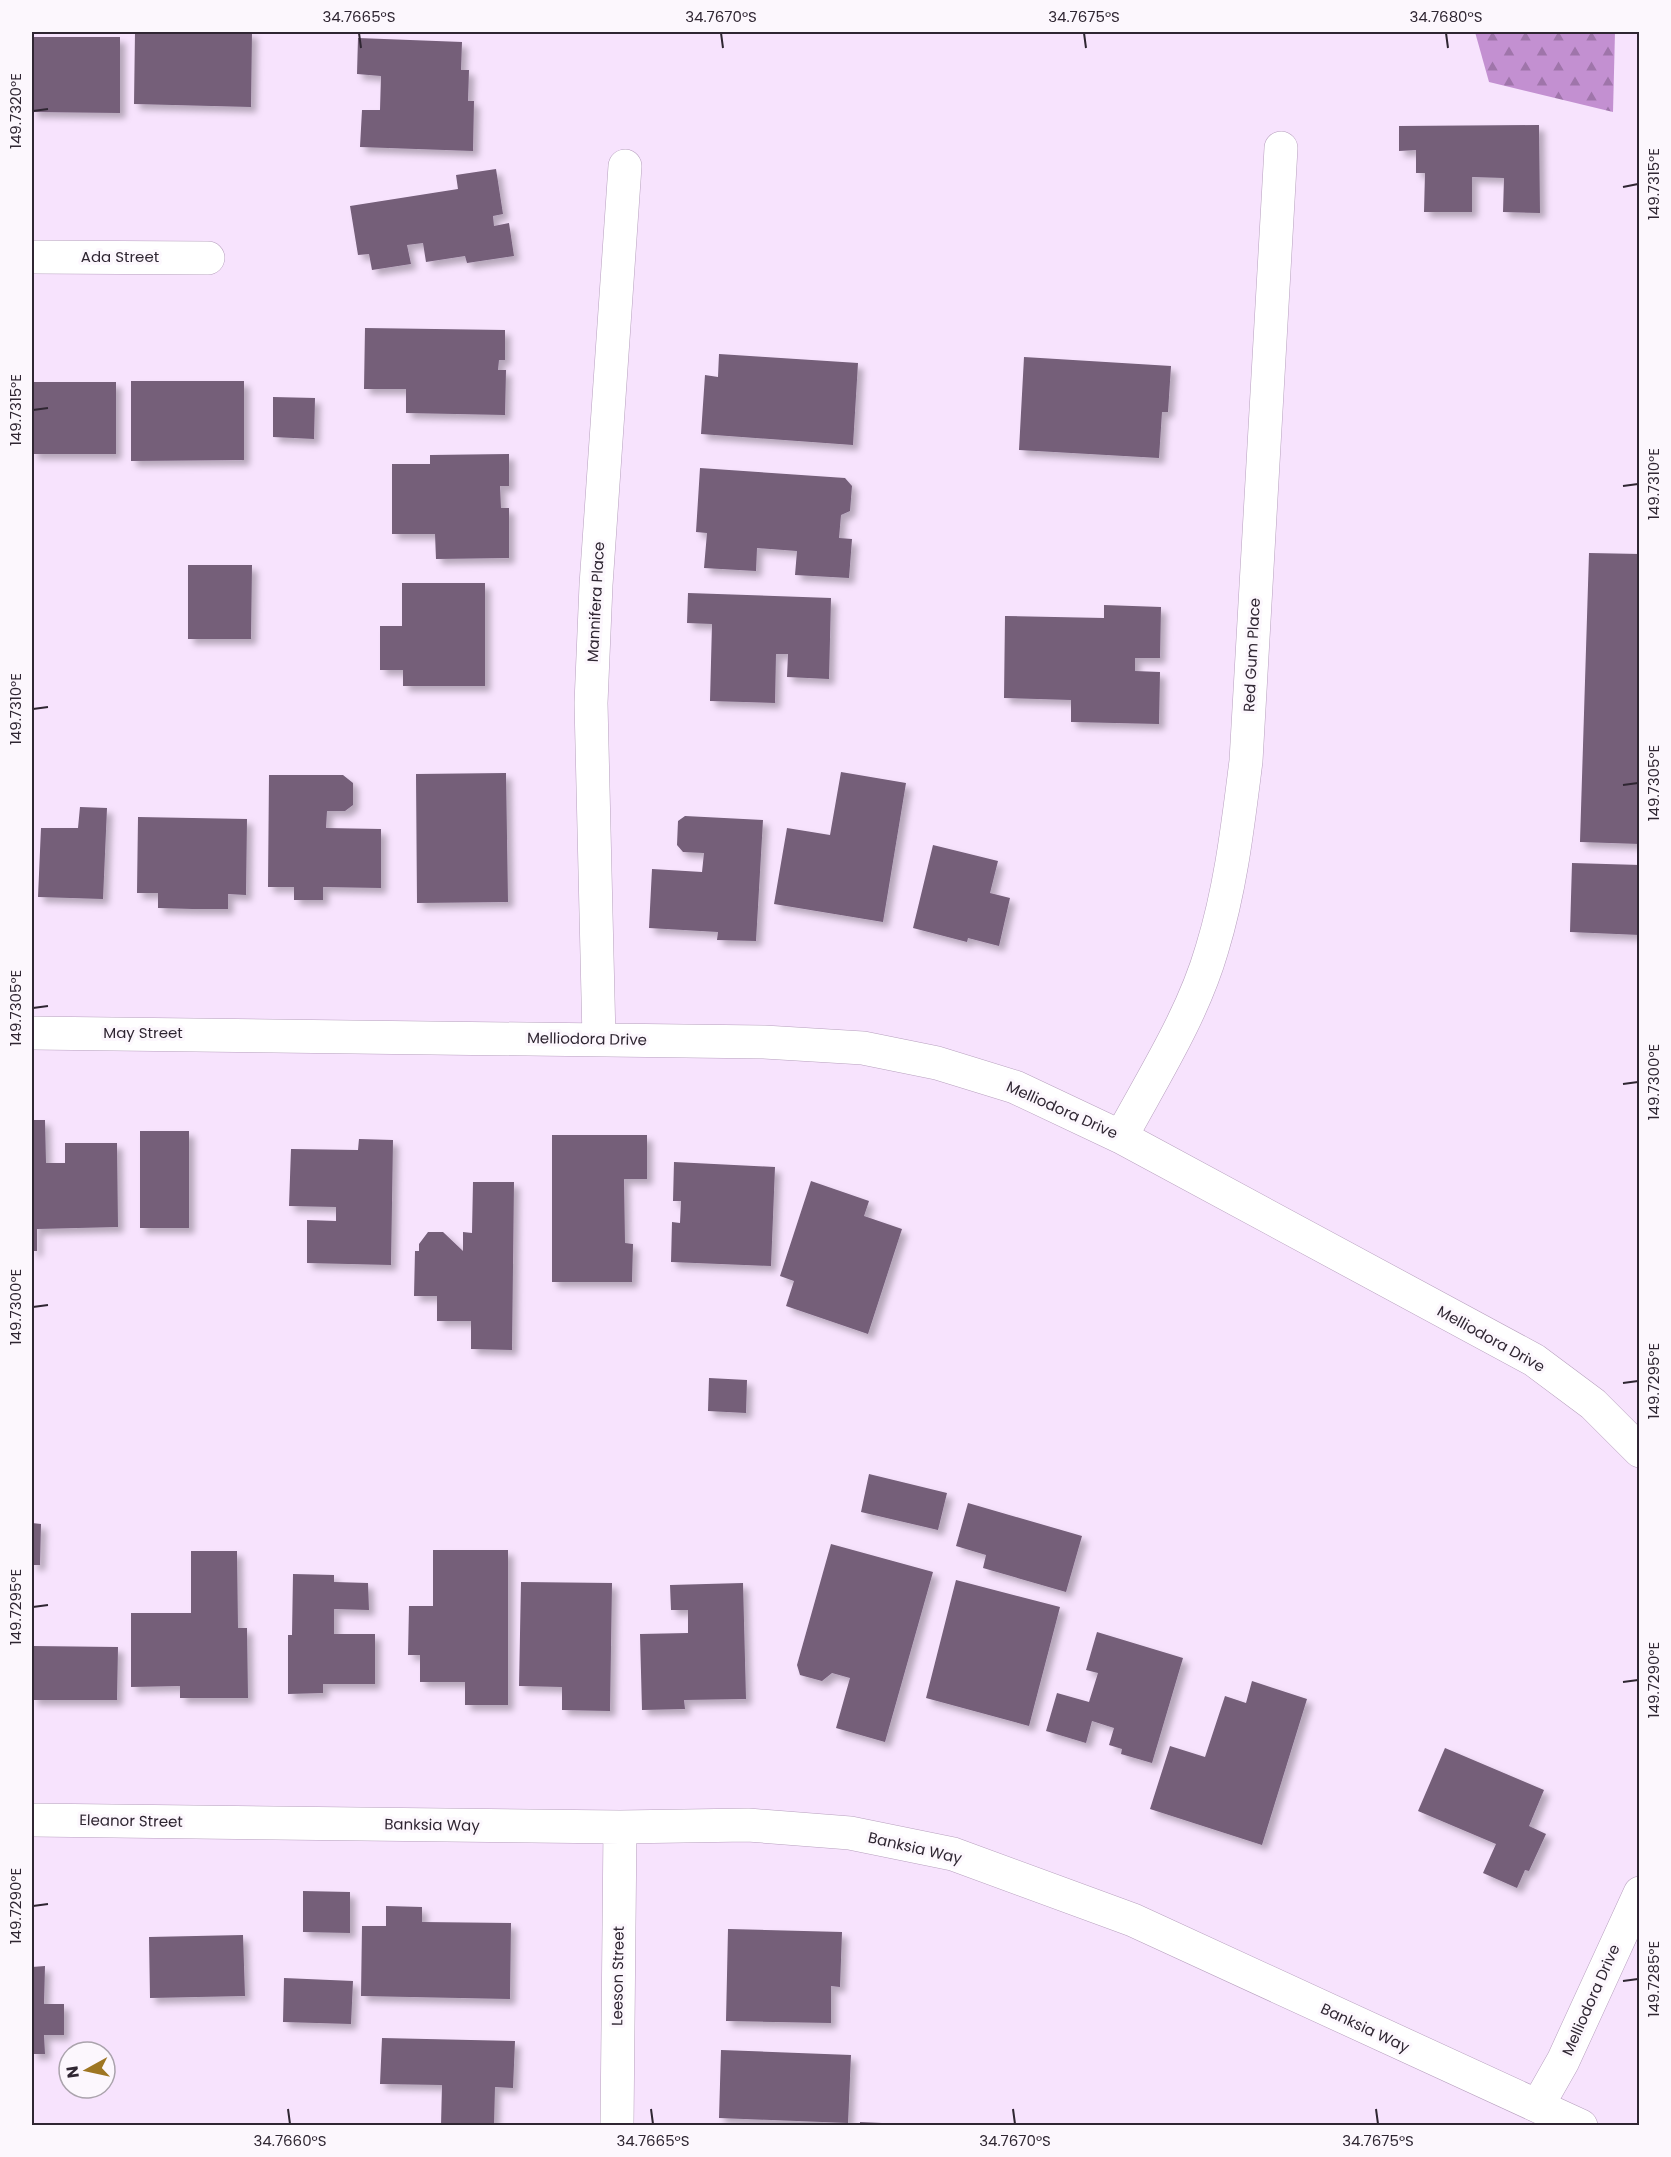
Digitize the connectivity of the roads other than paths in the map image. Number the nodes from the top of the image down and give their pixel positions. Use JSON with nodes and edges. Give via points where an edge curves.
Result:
{"nodes":[{"id":1,"x":1281,"y":148,"type":"dead end"},
{"id":2,"x":625,"y":166,"type":"dead end"},
{"id":3,"x":32,"y":257,"type":"edge"},
{"id":4,"x":208,"y":258,"type":"dead end"},
{"id":5,"x":32,"y":1033,"type":"edge"},
{"id":6,"x":255,"y":1034,"type":"joint"},
{"id":7,"x":599,"y":1039,"type":"junction"},
{"id":8,"x":1121,"y":1137,"type":"junction"},
{"id":9,"x":1639,"y":1448,"type":"edge"},
{"id":10,"x":32,"y":1820,"type":"edge"},
{"id":11,"x":231,"y":1822,"type":"joint"},
{"id":12,"x":620,"y":1827,"type":"junction"},
{"id":13,"x":1640,"y":1893,"type":"edge"},
{"id":14,"x":1538,"y":2105,"type":"junction"},
{"id":15,"x":617,"y":2126,"type":"edge"},
{"id":16,"x":1581,"y":2126,"type":"edge"}],
"edges":[{"from":1,"to":8,"type":"street","name":"Red Gum Place","via":[[1246,761],[1234,862],[1208,961],[1178,1033]]},
{"from":2,"to":7,"type":"street","name":"Mannifera Place","via":[[591,703]]},
{"from":3,"to":4,"type":"street","name":"Ada Street"},
{"from":5,"to":6,"type":"street","name":"May Street"},
{"from":6,"to":7,"type":"street","name":"Melliodora Drive"},
{"from":7,"to":8,"type":"street","name":"Melliodora Drive","via":[[765,1042],[873,1050],[937,1063],[1015,1087]]},
{"from":8,"to":9,"type":"street","name":"Melliodora Drive","via":[[1534,1360],[1593,1404]]},
{"from":10,"to":11,"type":"street","name":"Eleanor Street"},
{"from":11,"to":12,"type":"street","name":"Banksia Way"},
{"from":12,"to":14,"type":"street","name":"Banksia Way","via":[[748,1825],[850,1833],[953,1854],[1133,1920]]},
{"from":12,"to":15,"type":"street","name":"Leeson Street"},
{"from":13,"to":14,"type":"street","name":"Melliodora Drive","via":[[1563,2061]]},
{"from":14,"to":16,"type":"street","name":"Banksia Way"}]}
